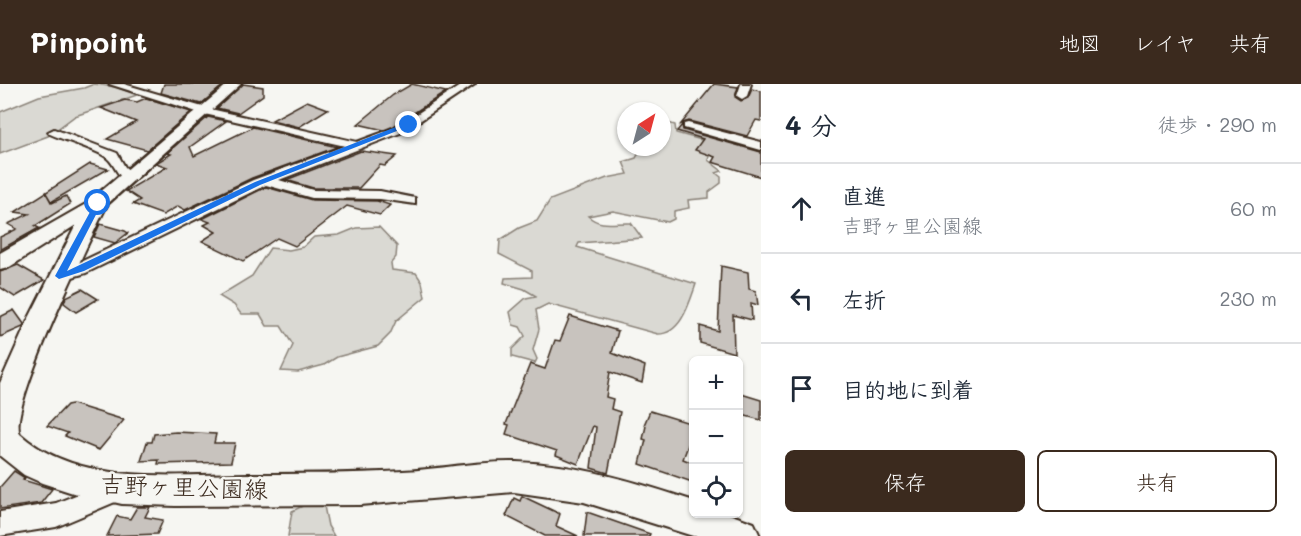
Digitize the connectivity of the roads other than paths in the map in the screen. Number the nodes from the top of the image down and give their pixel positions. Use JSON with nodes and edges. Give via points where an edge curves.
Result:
{"nodes":[{"id":1,"x":114,"y":84,"type":"edge"},
{"id":2,"x":235,"y":84,"type":"edge"},
{"id":3,"x":470,"y":84,"type":"edge"},
{"id":4,"x":746,"y":84,"type":"edge"},
{"id":5,"x":742,"y":96,"type":"dead end"},
{"id":6,"x":204,"y":111,"type":"junction"},
{"id":7,"x":688,"y":126,"type":"dead end"},
{"id":8,"x":54,"y":132,"type":"dead end"},
{"id":9,"x":355,"y":145,"type":"junction"},
{"id":10,"x":761,"y":146,"type":"edge"},
{"id":11,"x":130,"y":177,"type":"junction"},
{"id":12,"x":265,"y":180,"type":"junction"},
{"id":13,"x":410,"y":201,"type":"dead end"},
{"id":14,"x":98,"y":203,"type":"junction"},
{"id":15,"x":0,"y":263,"type":"edge"},
{"id":16,"x":59,"y":276,"type":"junction"},
{"id":17,"x":2,"y":399,"type":"edge"},
{"id":18,"x":122,"y":488,"type":"junction"},
{"id":19,"x":0,"y":524,"type":"edge"},
{"id":20,"x":741,"y":536,"type":"edge"}],
"edges":[{"from":1,"to":6,"type":"street"},
{"from":2,"to":6,"type":"street"},
{"from":3,"to":9,"type":"street","via":[[399,130]]},
{"from":4,"to":5,"type":"street"},
{"from":6,"to":9,"type":"street"},
{"from":6,"to":11,"type":"street"},
{"from":7,"to":10,"type":"street"},
{"from":8,"to":11,"type":"street","via":[[113,156]]},
{"from":9,"to":12,"type":"street"},
{"from":11,"to":14,"type":"street"},
{"from":12,"to":13,"type":"street","via":[[312,194],[380,195]]},
{"from":12,"to":16,"type":"street"},
{"from":14,"to":15,"type":"main road"},
{"from":14,"to":16,"type":"main road","name":"吉野ヶ里公園線"},
{"from":16,"to":17,"type":"main road","name":"吉野ヶ里公園線"},
{"from":17,"to":18,"type":"main road","name":"吉野ヶ里公園線","via":[[2,432],[12,448],[36,464],[72,478]]},
{"from":18,"to":19,"type":"street","via":[[56,515]]},
{"from":18,"to":20,"type":"main road","name":"吉野ヶ里公園線","via":[[329,489],[527,478],[603,490]]}]}
